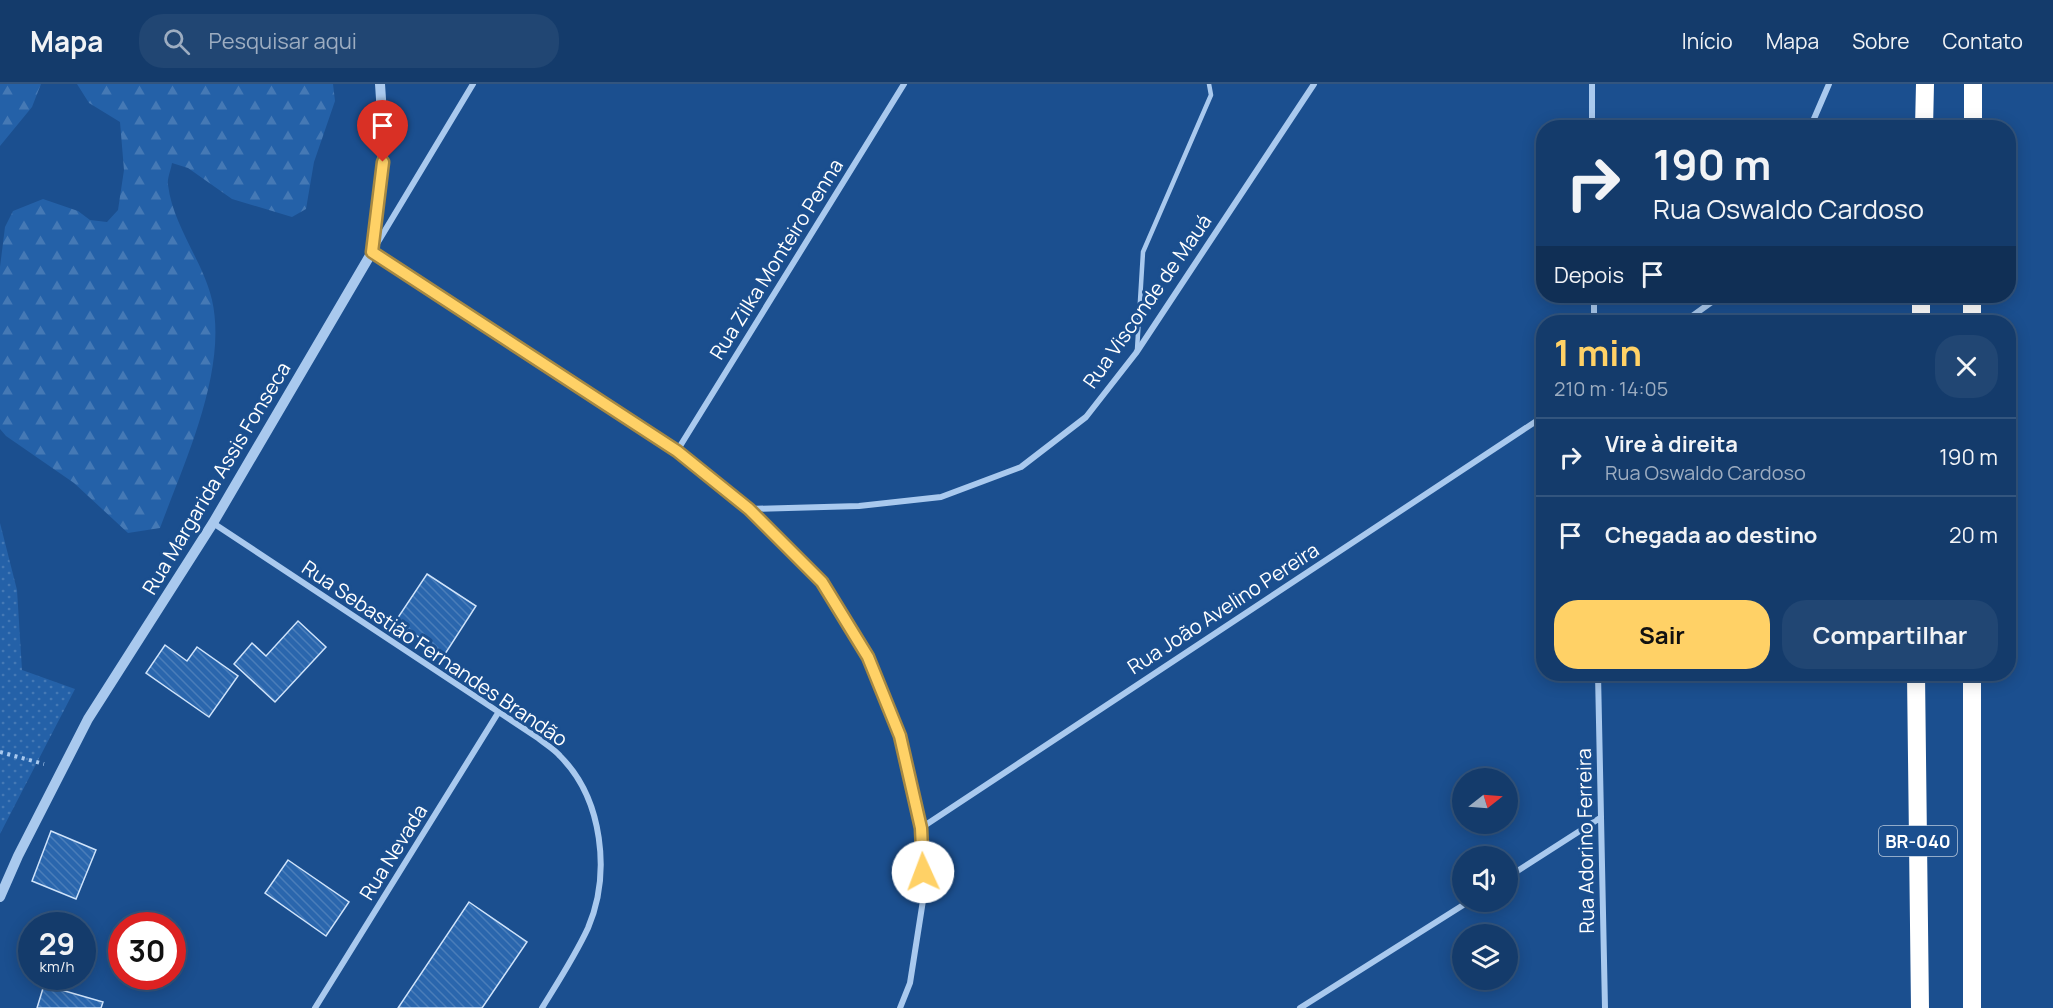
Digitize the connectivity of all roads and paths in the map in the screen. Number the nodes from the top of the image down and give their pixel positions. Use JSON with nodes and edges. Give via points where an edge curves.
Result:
{"nodes":[{"id":1,"x":380,"y":84,"type":"edge"},
{"id":2,"x":473,"y":84,"type":"edge"},
{"id":3,"x":904,"y":84,"type":"edge"},
{"id":4,"x":1209,"y":84,"type":"edge"},
{"id":5,"x":1314,"y":84,"type":"edge"},
{"id":6,"x":1592,"y":84,"type":"edge"},
{"id":7,"x":1829,"y":84,"type":"edge"},
{"id":8,"x":1925,"y":84,"type":"edge"},
{"id":9,"x":1973,"y":84,"type":"edge"},
{"id":10,"x":1592,"y":120,"type":"edge"},
{"id":11,"x":1813,"y":120,"type":"edge"},
{"id":12,"x":1924,"y":120,"type":"edge"},
{"id":13,"x":1973,"y":120,"type":"edge"},
{"id":14,"x":372,"y":252,"type":"junction"},
{"id":15,"x":1710,"y":303,"type":"edge"},
{"id":16,"x":1694,"y":315,"type":"edge"},
{"id":17,"x":1136,"y":353,"type":"junction"},
{"id":18,"x":1536,"y":421,"type":"edge"},
{"id":19,"x":677,"y":451,"type":"junction"},
{"id":20,"x":749,"y":509,"type":"junction"},
{"id":21,"x":213,"y":523,"type":"junction"},
{"id":22,"x":1598,"y":681,"type":"edge"},
{"id":23,"x":1916,"y":681,"type":"edge"},
{"id":24,"x":1972,"y":681,"type":"edge"},
{"id":25,"x":498,"y":713,"type":"junction"},
{"id":26,"x":0,"y":752,"type":"edge"},
{"id":27,"x":62,"y":768,"type":"junction"},
{"id":28,"x":1600,"y":818,"type":"junction"},
{"id":29,"x":921,"y":828,"type":"junction"},
{"id":30,"x":1518,"y":871,"type":"edge"},
{"id":31,"x":0,"y":897,"type":"edge"},
{"id":32,"x":1452,"y":912,"type":"edge"},
{"id":33,"x":315,"y":1008,"type":"edge"},
{"id":34,"x":542,"y":1008,"type":"edge"},
{"id":35,"x":900,"y":1008,"type":"edge"},
{"id":36,"x":1300,"y":1008,"type":"edge"},
{"id":37,"x":1605,"y":1008,"type":"edge"},
{"id":38,"x":1920,"y":1008,"type":"edge"},
{"id":39,"x":1972,"y":1008,"type":"edge"}],
"edges":[{"from":1,"to":14,"type":"street","via":[[384,144]]},
{"from":2,"to":14,"type":"street","name":"Rua Margarida Assis Fonseca"},
{"from":3,"to":19,"type":"street","name":"Rua Zilka Monteiro Penna"},
{"from":4,"to":17,"type":"lane","via":[[1211,95],[1143,252]]},
{"from":5,"to":17,"type":"street","name":"Rua Visconde de Mauá"},
{"from":6,"to":10,"type":"street"},
{"from":7,"to":11,"type":"street"},
{"from":8,"to":12,"type":"highway"},
{"from":9,"to":13,"type":"highway"},
{"from":14,"to":19,"type":"street"},
{"from":14,"to":21,"type":"street","name":"Rua Margarida Assis Fonseca"},
{"from":15,"to":16,"type":"street"},
{"from":17,"to":20,"type":"street","name":"Rua Visconde de Mauá","via":[[1086,417],[1021,467],[941,497],[860,506]]},
{"from":18,"to":29,"type":"street","name":"Rua João Avelino Pereira"},
{"from":19,"to":20,"type":"street"},
{"from":20,"to":29,"type":"street","via":[[822,582],[868,657],[900,736]]},
{"from":21,"to":25,"type":"street","name":"Rua Sebastião Fernandes Brandão"},
{"from":21,"to":27,"type":"street","name":"Rua Margarida Assis Fonseca","via":[[88,719]]},
{"from":22,"to":28,"type":"street","name":"Rua Adorino Ferreira"},
{"from":23,"to":38,"type":"highway","number":"BR-040"},
{"from":24,"to":39,"type":"highway","number":"BR-040"},
{"from":25,"to":33,"type":"street","name":"Rua Nevada"},
{"from":25,"to":34,"type":"street","name":"Rua Sebastião Fernandes Brandão","via":[[560,756],[587,796],[596,826],[600,889],[575,955]]},
{"from":26,"to":27,"type":"path"},
{"from":27,"to":31,"type":"street","name":"Rua Margarida Assis Fonseca"},
{"from":28,"to":30,"type":"street"},
{"from":28,"to":37,"type":"street","name":"Rua Adorino Ferreira"},
{"from":29,"to":35,"type":"street","via":[[924,894],[910,983]]},
{"from":32,"to":36,"type":"street"}]}
